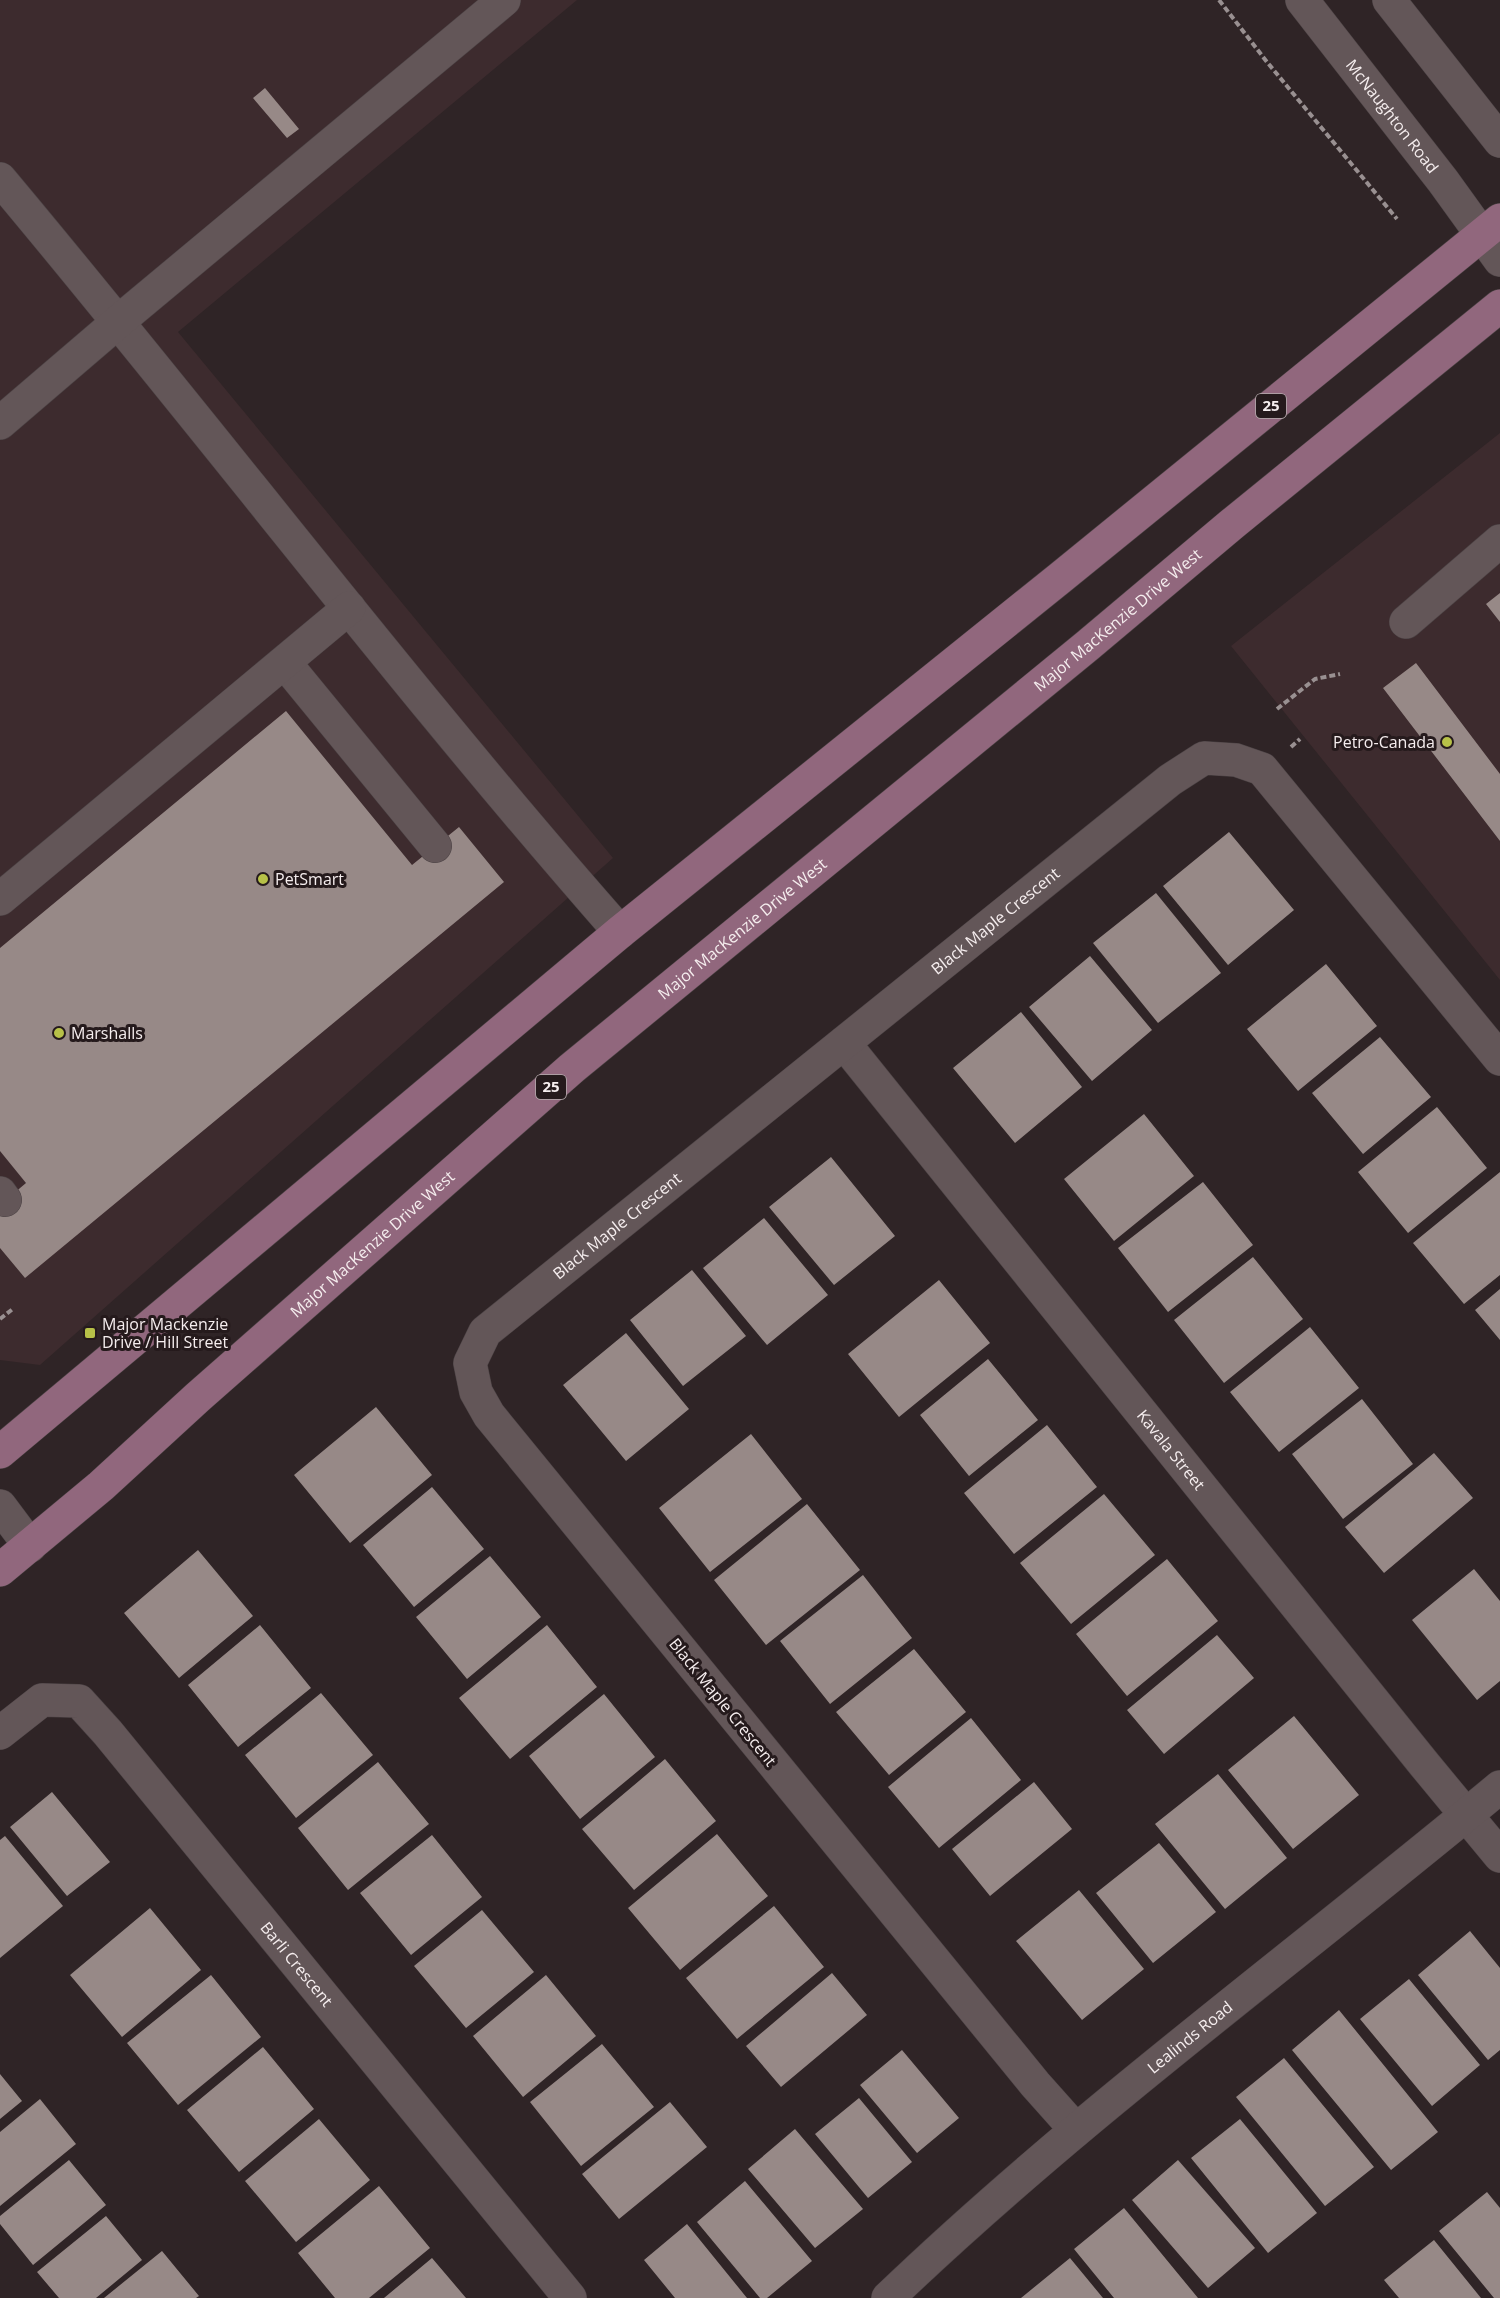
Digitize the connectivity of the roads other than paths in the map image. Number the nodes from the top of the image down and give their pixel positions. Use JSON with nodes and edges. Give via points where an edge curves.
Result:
{"nodes":[{"id":1,"x":504,"y":0,"type":"edge"},
{"id":2,"x":1302,"y":0,"type":"edge"},
{"id":3,"x":1389,"y":0,"type":"edge"},
{"id":4,"x":1500,"y":141,"type":"edge"},
{"id":5,"x":0,"y":179,"type":"edge"},
{"id":6,"x":1494,"y":238,"type":"edge"},
{"id":7,"x":1500,"y":306,"type":"edge"},
{"id":8,"x":119,"y":321,"type":"junction"},
{"id":9,"x":0,"y":423,"type":"edge"},
{"id":10,"x":1500,"y":541,"type":"edge"},
{"id":11,"x":349,"y":608,"type":"junction"},
{"id":12,"x":1406,"y":622,"type":"dead end"},
{"id":13,"x":285,"y":663,"type":"junction"},
{"id":14,"x":435,"y":846,"type":"dead end"},
{"id":15,"x":0,"y":899,"type":"edge"},
{"id":16,"x":620,"y":932,"type":"junction"},
{"id":17,"x":844,"y":1043,"type":"junction"},
{"id":18,"x":1500,"y":1059,"type":"edge"},
{"id":19,"x":0,"y":1452,"type":"edge"},
{"id":20,"x":0,"y":1506,"type":"edge"},
{"id":21,"x":30,"y":1546,"type":"junction"},
{"id":22,"x":0,"y":1570,"type":"edge"},
{"id":23,"x":0,"y":1733,"type":"edge"},
{"id":24,"x":1500,"y":1787,"type":"edge"},
{"id":25,"x":1466,"y":1815,"type":"junction"},
{"id":26,"x":1500,"y":1856,"type":"edge"},
{"id":27,"x":1076,"y":2130,"type":"junction"},
{"id":28,"x":570,"y":2298,"type":"edge"},
{"id":29,"x":888,"y":2298,"type":"edge"}],
"edges":[{"from":1,"to":8,"type":"street"},
{"from":2,"to":6,"type":"street","name":"McNaughton Road"},
{"from":3,"to":4,"type":"street"},
{"from":5,"to":8,"type":"street"},
{"from":6,"to":16,"type":"main road","number":"25","via":[[1060,578]]},
{"from":7,"to":21,"type":"main road","name":"Major MacKenzie Drive West","number":"25","via":[[572,1068]]},
{"from":8,"to":9,"type":"street"},
{"from":8,"to":11,"type":"street"},
{"from":10,"to":12,"type":"street"},
{"from":11,"to":13,"type":"street"},
{"from":11,"to":16,"type":"street","via":[[437,718]]},
{"from":13,"to":14,"type":"street"},
{"from":13,"to":15,"type":"street"},
{"from":16,"to":19,"type":"main road","number":"25"},
{"from":17,"to":18,"type":"street","name":"Black Maple Crescent","via":[[1170,780],[1204,758],[1236,760],[1262,769]]},
{"from":17,"to":25,"type":"street","name":"Kavala Street"},
{"from":17,"to":27,"type":"street","name":"Black Maple Crescent","via":[[485,1332],[470,1363],[476,1392],[496,1424]]},
{"from":20,"to":21,"type":"street"},
{"from":21,"to":22,"type":"main road","name":"Major MacKenzie Drive West","number":"25"},
{"from":23,"to":28,"type":"street","name":"Barli Crescent","via":[[42,1700],[79,1701]]},
{"from":24,"to":25,"type":"street","name":"Lealinds Road"},
{"from":25,"to":26,"type":"street","name":"Kavala Street"},
{"from":25,"to":27,"type":"street","name":"Lealinds Road"},
{"from":27,"to":29,"type":"street","name":"Lealinds Road","via":[[955,2234]]}]}
